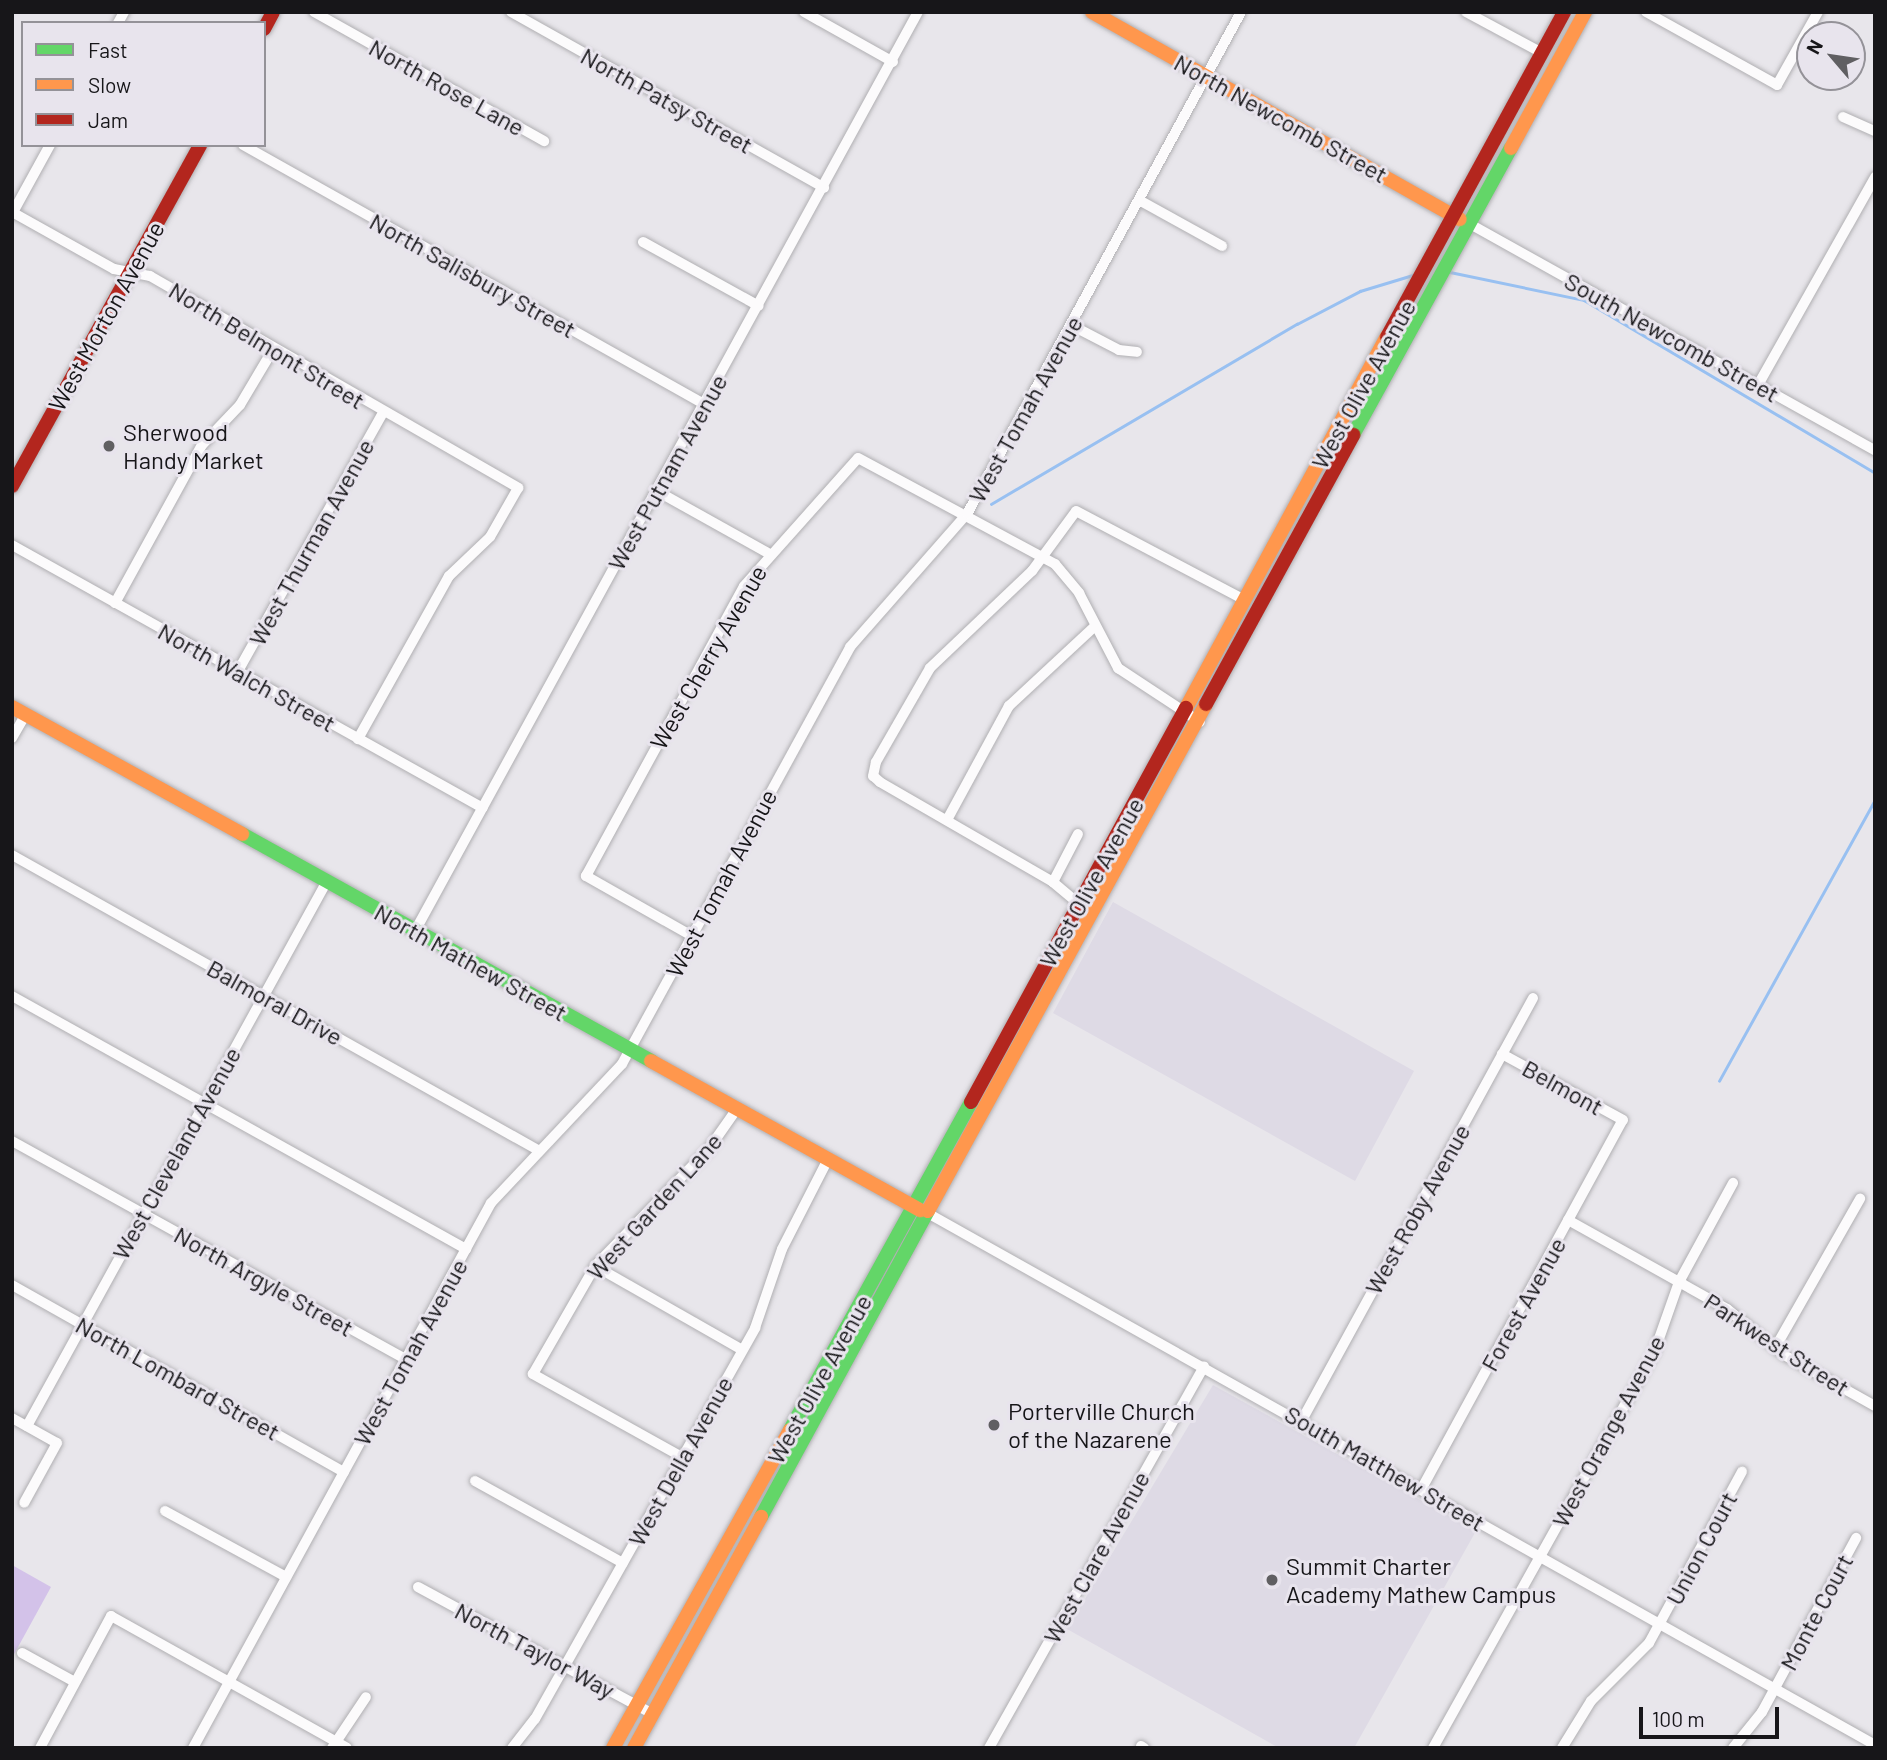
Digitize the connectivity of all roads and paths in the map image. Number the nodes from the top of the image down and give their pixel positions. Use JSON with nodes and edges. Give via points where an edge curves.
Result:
{"nodes":[{"id":1,"x":314,"y":12,"type":"edge"},
{"id":2,"x":511,"y":12,"type":"edge"},
{"id":3,"x":804,"y":12,"type":"edge"},
{"id":4,"x":918,"y":12,"type":"edge"},
{"id":5,"x":1092,"y":12,"type":"edge"},
{"id":6,"x":1241,"y":12,"type":"edge"},
{"id":7,"x":1466,"y":12,"type":"edge"},
{"id":8,"x":1564,"y":12,"type":"edge"},
{"id":9,"x":1585,"y":12,"type":"edge"},
{"id":10,"x":1646,"y":12,"type":"edge"},
{"id":11,"x":1818,"y":12,"type":"edge"},
{"id":12,"x":1542,"y":53,"type":"junction"},
{"id":13,"x":893,"y":62,"type":"junction"},
{"id":14,"x":1206,"y":77,"type":"junction"},
{"id":15,"x":1843,"y":117,"type":"dead end"},
{"id":16,"x":1875,"y":131,"type":"edge"},
{"id":17,"x":544,"y":141,"type":"dead end"},
{"id":18,"x":49,"y":147,"type":"edge"},
{"id":19,"x":199,"y":147,"type":"edge"},
{"id":20,"x":247,"y":147,"type":"edge"},
{"id":21,"x":1875,"y":177,"type":"edge"},
{"id":22,"x":824,"y":188,"type":"junction"},
{"id":23,"x":1139,"y":200,"type":"junction"},
{"id":24,"x":12,"y":213,"type":"edge"},
{"id":25,"x":1454,"y":215,"type":"junction"},
{"id":26,"x":1470,"y":224,"type":"junction"},
{"id":27,"x":643,"y":242,"type":"dead end"},
{"id":28,"x":1222,"y":247,"type":"dead end"},
{"id":29,"x":130,"y":272,"type":"junction"},
{"id":30,"x":759,"y":306,"type":"junction"},
{"id":31,"x":1071,"y":325,"type":"junction"},
{"id":32,"x":272,"y":351,"type":"junction"},
{"id":33,"x":1137,"y":352,"type":"dead end"},
{"id":34,"x":1758,"y":385,"type":"junction"},
{"id":35,"x":704,"y":404,"type":"junction"},
{"id":36,"x":383,"y":413,"type":"junction"},
{"id":37,"x":1875,"y":450,"type":"edge"},
{"id":38,"x":12,"y":486,"type":"edge"},
{"id":39,"x":657,"y":491,"type":"junction"},
{"id":40,"x":967,"y":514,"type":"junction"},
{"id":41,"x":12,"y":545,"type":"edge"},
{"id":42,"x":768,"y":553,"type":"junction"},
{"id":43,"x":1043,"y":557,"type":"junction"},
{"id":44,"x":1245,"y":600,"type":"junction"},
{"id":45,"x":115,"y":603,"type":"junction"},
{"id":46,"x":1094,"y":627,"type":"junction"},
{"id":47,"x":238,"y":671,"type":"junction"},
{"id":48,"x":19,"y":710,"type":"edge"},
{"id":49,"x":1183,"y":713,"type":"junction"},
{"id":50,"x":1200,"y":722,"type":"junction"},
{"id":51,"x":12,"y":738,"type":"edge"},
{"id":52,"x":358,"y":739,"type":"junction"},
{"id":53,"x":483,"y":808,"type":"junction"},
{"id":54,"x":947,"y":820,"type":"junction"},
{"id":55,"x":1078,"y":834,"type":"dead end"},
{"id":56,"x":12,"y":855,"type":"edge"},
{"id":57,"x":327,"y":881,"type":"junction"},
{"id":58,"x":1053,"y":882,"type":"junction"},
{"id":59,"x":1079,"y":904,"type":"junction"},
{"id":60,"x":415,"y":931,"type":"junction"},
{"id":61,"x":692,"y":936,"type":"junction"},
{"id":62,"x":263,"y":995,"type":"junction"},
{"id":63,"x":12,"y":996,"type":"edge"},
{"id":64,"x":1533,"y":998,"type":"dead end"},
{"id":65,"x":629,"y":1052,"type":"junction"},
{"id":66,"x":1502,"y":1054,"type":"junction"},
{"id":67,"x":204,"y":1102,"type":"junction"},
{"id":68,"x":734,"y":1112,"type":"junction"},
{"id":69,"x":1623,"y":1120,"type":"joint"},
{"id":70,"x":12,"y":1141,"type":"edge"},
{"id":71,"x":538,"y":1150,"type":"junction"},
{"id":72,"x":825,"y":1163,"type":"junction"},
{"id":73,"x":1733,"y":1182,"type":"dead end"},
{"id":74,"x":1860,"y":1199,"type":"dead end"},
{"id":75,"x":914,"y":1207,"type":"junction"},
{"id":76,"x":143,"y":1214,"type":"junction"},
{"id":77,"x":930,"y":1215,"type":"junction"},
{"id":78,"x":1568,"y":1220,"type":"junction"},
{"id":79,"x":466,"y":1249,"type":"junction"},
{"id":80,"x":595,"y":1266,"type":"junction"},
{"id":81,"x":1679,"y":1282,"type":"junction"},
{"id":82,"x":12,"y":1285,"type":"edge"},
{"id":83,"x":82,"y":1324,"type":"junction"},
{"id":84,"x":1775,"y":1349,"type":"junction"},
{"id":85,"x":742,"y":1350,"type":"junction"},
{"id":86,"x":405,"y":1359,"type":"junction"},
{"id":87,"x":1204,"y":1366,"type":"junction"},
{"id":88,"x":1875,"y":1406,"type":"edge"},
{"id":89,"x":12,"y":1418,"type":"edge"},
{"id":90,"x":1302,"y":1420,"type":"junction"},
{"id":91,"x":27,"y":1426,"type":"junction"},
{"id":92,"x":682,"y":1457,"type":"junction"},
{"id":93,"x":344,"y":1472,"type":"junction"},
{"id":94,"x":1742,"y":1472,"type":"dead end"},
{"id":95,"x":475,"y":1481,"type":"dead end"},
{"id":96,"x":1422,"y":1488,"type":"junction"},
{"id":97,"x":24,"y":1503,"type":"dead end"},
{"id":98,"x":165,"y":1511,"type":"dead end"},
{"id":99,"x":1856,"y":1538,"type":"dead end"},
{"id":100,"x":1540,"y":1556,"type":"junction"},
{"id":101,"x":623,"y":1563,"type":"junction"},
{"id":102,"x":286,"y":1577,"type":"junction"},
{"id":103,"x":418,"y":1587,"type":"dead end"},
{"id":104,"x":1661,"y":1624,"type":"junction"},
{"id":105,"x":22,"y":1653,"type":"dead end"},
{"id":106,"x":563,"y":1669,"type":"junction"},
{"id":107,"x":75,"y":1682,"type":"junction"},
{"id":108,"x":228,"y":1682,"type":"junction"},
{"id":109,"x":1776,"y":1686,"type":"junction"},
{"id":110,"x":366,"y":1697,"type":"dead end"},
{"id":111,"x":637,"y":1704,"type":"junction"},
{"id":112,"x":653,"y":1714,"type":"junction"},
{"id":113,"x":334,"y":1744,"type":"edge"},
{"id":114,"x":1875,"y":1745,"type":"edge"},
{"id":115,"x":40,"y":1748,"type":"edge"},
{"id":116,"x":192,"y":1748,"type":"edge"},
{"id":117,"x":347,"y":1748,"type":"edge"},
{"id":118,"x":512,"y":1748,"type":"edge"},
{"id":119,"x":613,"y":1748,"type":"edge"},
{"id":120,"x":634,"y":1748,"type":"edge"},
{"id":121,"x":989,"y":1748,"type":"edge"},
{"id":122,"x":1433,"y":1748,"type":"edge"},
{"id":123,"x":1562,"y":1748,"type":"edge"},
{"id":124,"x":1733,"y":1748,"type":"edge"}],
"edges":[{"from":1,"to":17,"type":"street","name":"North Rose Lane"},
{"from":2,"to":22,"type":"street","name":"North Patsy Street"},
{"from":3,"to":13,"type":"street"},
{"from":4,"to":13,"type":"street","name":"West Putnam Avenue"},
{"from":5,"to":14,"type":"main road","name":"North Newcomb Street"},
{"from":6,"to":14,"type":"street","name":"West Tomah Avenue"},
{"from":7,"to":12,"type":"street"},
{"from":8,"to":12,"type":"main road","name":"West Olive Avenue"},
{"from":9,"to":26,"type":"main road","name":"West Olive Avenue"},
{"from":10,"to":11,"type":"street","via":[[1777,85]]},
{"from":12,"to":25,"type":"main road","name":"West Olive Avenue"},
{"from":13,"to":22,"type":"street","name":"West Putnam Avenue"},
{"from":14,"to":23,"type":"street","name":"West Tomah Avenue"},
{"from":14,"to":25,"type":"main road","name":"North Newcomb Street"},
{"from":15,"to":16,"type":"street"},
{"from":18,"to":24,"type":"street"},
{"from":19,"to":29,"type":"main road","name":"West Morton Avenue"},
{"from":20,"to":35,"type":"street","name":"North Salisbury Street"},
{"from":21,"to":34,"type":"street"},
{"from":22,"to":30,"type":"street","name":"West Putnam Avenue"},
{"from":23,"to":28,"type":"street"},
{"from":23,"to":31,"type":"street","name":"West Tomah Avenue"},
{"from":24,"to":29,"type":"street","name":"North Belmont Street"},
{"from":25,"to":26,"type":"main road","name":"North Newcomb Street"},
{"from":25,"to":44,"type":"main road","name":"West Olive Avenue"},
{"from":26,"to":34,"type":"street","name":"South Newcomb Street"},
{"from":26,"to":50,"type":"main road","name":"West Olive Avenue"},
{"from":27,"to":30,"type":"street"},
{"from":29,"to":32,"type":"street","name":"North Belmont Street","via":[[192,299]]},
{"from":29,"to":38,"type":"main road","name":"West Morton Avenue"},
{"from":30,"to":35,"type":"street","name":"West Putnam Avenue"},
{"from":31,"to":33,"type":"street"},
{"from":31,"to":40,"type":"street","name":"West Tomah Avenue"},
{"from":32,"to":36,"type":"street","name":"North Belmont Street"},
{"from":32,"to":45,"type":"street","via":[[240,405],[202,445]]},
{"from":34,"to":37,"type":"street","name":"South Newcomb Street"},
{"from":35,"to":39,"type":"street","name":"West Putnam Avenue"},
{"from":36,"to":47,"type":"street","name":"West Thurman Avenue"},
{"from":36,"to":52,"type":"street","name":"North Belmont Street","via":[[518,488],[490,537],[449,576]]},
{"from":39,"to":42,"type":"street"},
{"from":39,"to":53,"type":"street","name":"West Putnam Avenue"},
{"from":40,"to":42,"type":"street","name":"West Cherry Avenue","via":[[858,458]]},
{"from":40,"to":43,"type":"street"},
{"from":40,"to":61,"type":"street","name":"West Tomah Avenue","via":[[850,647]]},
{"from":41,"to":45,"type":"street","name":"North Walch Street"},
{"from":42,"to":61,"type":"street","name":"West Cherry Avenue","via":[[737,597],[586,876]]},
{"from":43,"to":44,"type":"street","via":[[1076,510]]},
{"from":43,"to":46,"type":"street","via":[[1073,585]]},
{"from":43,"to":54,"type":"street","via":[[936,660],[876,762],[873,776],[880,782]]},
{"from":44,"to":49,"type":"main road","name":"West Olive Avenue"},
{"from":45,"to":47,"type":"street","name":"North Walch Street"},
{"from":46,"to":49,"type":"street","via":[[1127,677]]},
{"from":46,"to":54,"type":"street","via":[[1009,706]]},
{"from":47,"to":52,"type":"street","name":"North Walch Street"},
{"from":48,"to":51,"type":"street"},
{"from":48,"to":57,"type":"main road","name":"North Mathew Street"},
{"from":49,"to":50,"type":"street"},
{"from":49,"to":59,"type":"main road","name":"West Olive Avenue"},
{"from":50,"to":77,"type":"main road","name":"West Olive Avenue"},
{"from":52,"to":53,"type":"street","name":"North Walch Street"},
{"from":53,"to":60,"type":"street","name":"West Putnam Avenue"},
{"from":54,"to":58,"type":"street"},
{"from":55,"to":58,"type":"street"},
{"from":56,"to":62,"type":"street","name":"Balmoral Drive"},
{"from":57,"to":60,"type":"main road","name":"North Mathew Street"},
{"from":57,"to":62,"type":"street","name":"West Cleveland Avenue"},
{"from":58,"to":59,"type":"street"},
{"from":59,"to":75,"type":"main road","name":"West Olive Avenue"},
{"from":60,"to":65,"type":"main road","name":"North Mathew Street"},
{"from":61,"to":65,"type":"street","name":"West Tomah Avenue"},
{"from":62,"to":67,"type":"street","name":"West Cleveland Avenue"},
{"from":62,"to":71,"type":"street","name":"Balmoral Drive"},
{"from":63,"to":67,"type":"street"},
{"from":64,"to":66,"type":"street","name":"West Roby Avenue"},
{"from":65,"to":68,"type":"main road","name":"North Mathew Street"},
{"from":65,"to":71,"type":"street","name":"West Tomah Avenue"},
{"from":66,"to":69,"type":"street","name":"Belmont"},
{"from":66,"to":90,"type":"street","name":"West Roby Avenue"},
{"from":67,"to":76,"type":"street","name":"West Cleveland Avenue"},
{"from":67,"to":79,"type":"street"},
{"from":68,"to":72,"type":"main road","name":"North Mathew Street"},
{"from":68,"to":80,"type":"street","name":"West Garden Lane","via":[[708,1150]]},
{"from":69,"to":78,"type":"street","name":"Forest Avenue"},
{"from":70,"to":76,"type":"street","name":"North Argyle Street"},
{"from":71,"to":79,"type":"street","name":"West Tomah Avenue","via":[[497,1193]]},
{"from":72,"to":75,"type":"main road","name":"North Mathew Street"},
{"from":72,"to":85,"type":"street","name":"West Della Avenue","via":[[782,1249]]},
{"from":73,"to":81,"type":"street","name":"West Orange Avenue"},
{"from":74,"to":84,"type":"street"},
{"from":75,"to":77,"type":"main road","name":"North Mathew Street"},
{"from":75,"to":111,"type":"main road","name":"West Olive Avenue"},
{"from":76,"to":83,"type":"street","name":"West Cleveland Avenue"},
{"from":76,"to":86,"type":"street","name":"North Argyle Street"},
{"from":77,"to":87,"type":"street","name":"South Matthew Street"},
{"from":77,"to":112,"type":"main road","name":"West Olive Avenue"},
{"from":78,"to":81,"type":"street","name":"Parkwest Street"},
{"from":78,"to":96,"type":"street","name":"Forest Avenue"},
{"from":79,"to":86,"type":"street","name":"West Tomah Avenue"},
{"from":80,"to":85,"type":"street"},
{"from":80,"to":92,"type":"street","name":"West Garden Lane","via":[[533,1374]]},
{"from":81,"to":84,"type":"street","name":"Parkwest Street"},
{"from":81,"to":100,"type":"street","name":"West Orange Avenue","via":[[1655,1350]]},
{"from":82,"to":83,"type":"street","name":"North Lombard Street"},
{"from":83,"to":91,"type":"street","name":"West Cleveland Avenue"},
{"from":83,"to":93,"type":"street","name":"North Lombard Street"},
{"from":84,"to":88,"type":"street","name":"Parkwest Street"},
{"from":85,"to":92,"type":"street","name":"West Della Avenue"},
{"from":86,"to":93,"type":"street","name":"West Tomah Avenue"},
{"from":87,"to":90,"type":"street","name":"South Matthew Street"},
{"from":87,"to":121,"type":"street","name":"West Clare Avenue"},
{"from":89,"to":91,"type":"street"},
{"from":90,"to":96,"type":"street","name":"South Matthew Street"},
{"from":91,"to":97,"type":"street","via":[[57,1443]]},
{"from":92,"to":101,"type":"street","name":"West Della Avenue"},
{"from":93,"to":102,"type":"street","name":"West Tomah Avenue"},
{"from":94,"to":104,"type":"street","name":"Union Court"},
{"from":95,"to":101,"type":"street"},
{"from":96,"to":100,"type":"street","name":"South Matthew Street"},
{"from":98,"to":102,"type":"street"},
{"from":99,"to":109,"type":"street","name":"Monte Court"},
{"from":100,"to":104,"type":"street","name":"South Matthew Street"},
{"from":100,"to":122,"type":"street","name":"West Orange Avenue"},
{"from":101,"to":106,"type":"street","name":"West Della Avenue"},
{"from":102,"to":108,"type":"street","name":"West Tomah Avenue"},
{"from":103,"to":106,"type":"street","name":"North Taylor Way"},
{"from":104,"to":109,"type":"street","name":"South Matthew Street"},
{"from":104,"to":123,"type":"street","name":"Union Court","via":[[1632,1666],[1591,1701]]},
{"from":105,"to":107,"type":"street"},
{"from":106,"to":111,"type":"street","name":"North Taylor Way"},
{"from":106,"to":118,"type":"street","name":"West Della Avenue"},
{"from":107,"to":108,"type":"street","via":[[111,1616]]},
{"from":107,"to":115,"type":"street"},
{"from":108,"to":113,"type":"street"},
{"from":108,"to":116,"type":"street","name":"West Tomah Avenue"},
{"from":109,"to":114,"type":"street","name":"South Matthew Street"},
{"from":109,"to":124,"type":"street","name":"Monte Court"},
{"from":110,"to":113,"type":"street"},
{"from":111,"to":112,"type":"street","name":"North Taylor Way"},
{"from":111,"to":119,"type":"main road","name":"West Olive Avenue"},
{"from":112,"to":120,"type":"main road","name":"West Olive Avenue"},
{"from":113,"to":117,"type":"street"}]}
